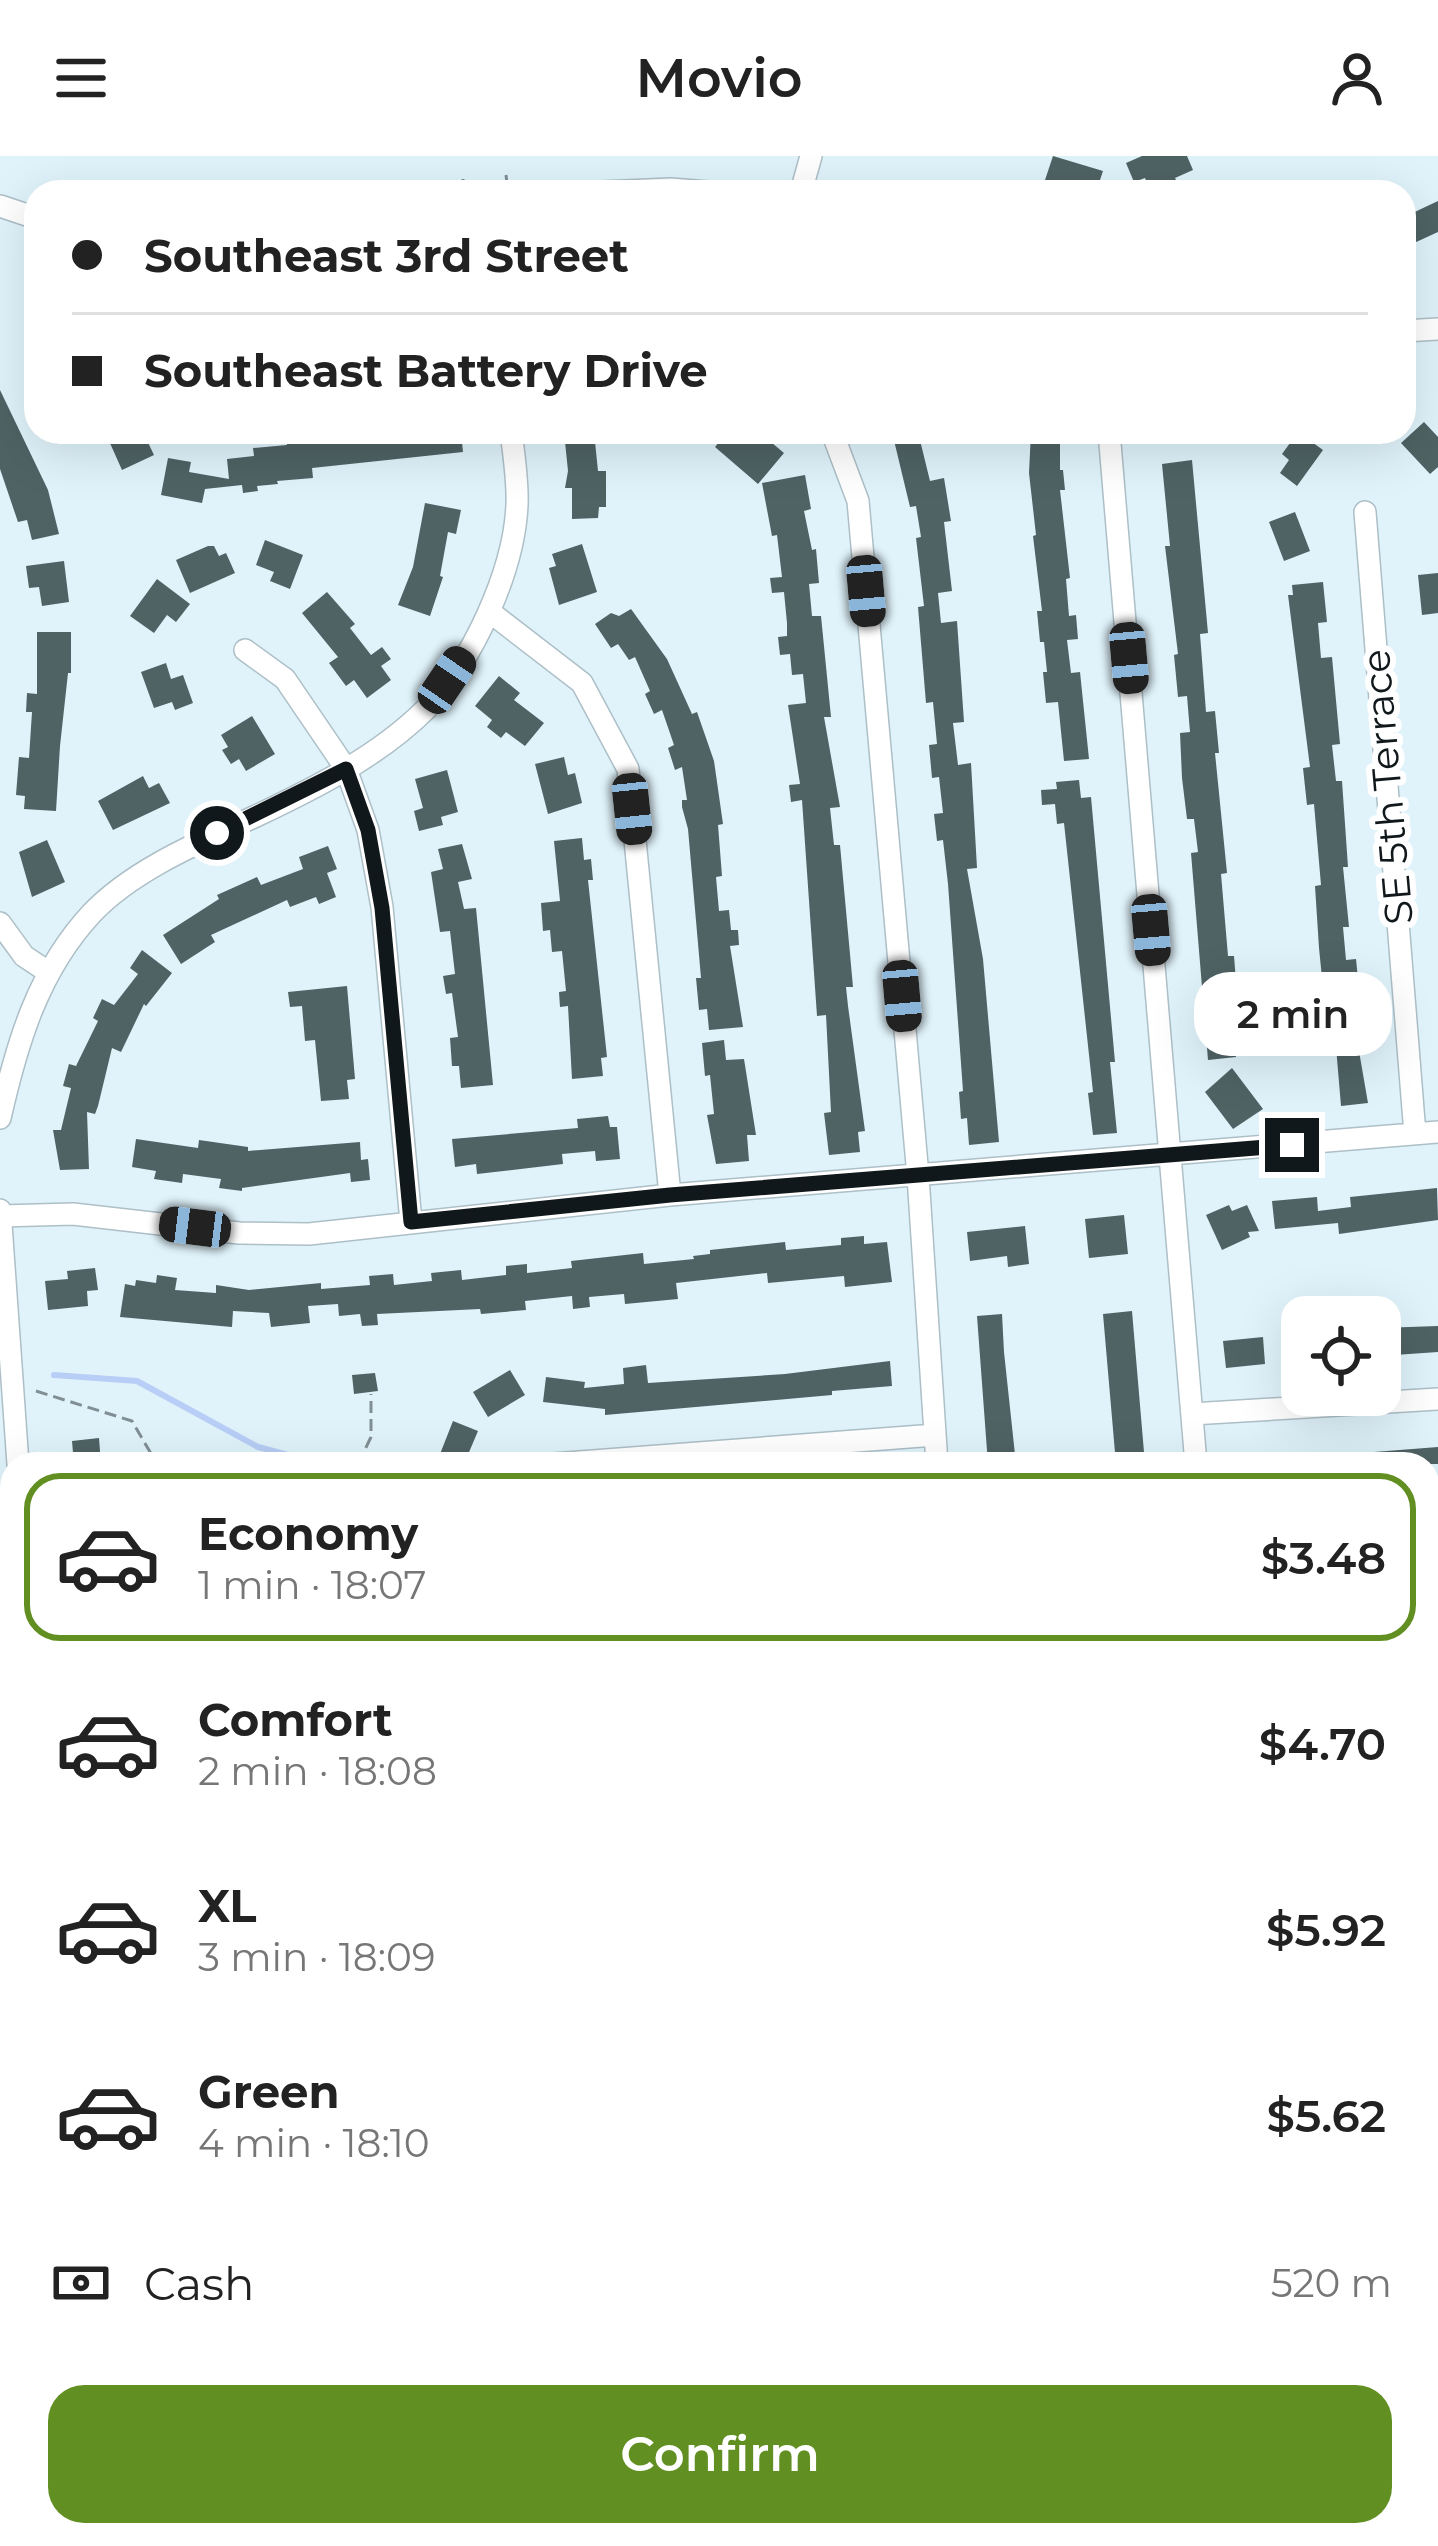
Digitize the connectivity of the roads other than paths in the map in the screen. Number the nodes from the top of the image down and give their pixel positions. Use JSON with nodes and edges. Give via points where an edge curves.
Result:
{"nodes":[{"id":1,"x":512,"y":444,"type":"edge"},
{"id":2,"x":838,"y":444,"type":"edge"},
{"id":3,"x":1110,"y":444,"type":"edge"},
{"id":4,"x":1365,"y":512,"type":"dead end"},
{"id":5,"x":490,"y":612,"type":"junction"},
{"id":6,"x":245,"y":650,"type":"dead end"},
{"id":7,"x":346,"y":769,"type":"junction"},
{"id":8,"x":0,"y":923,"type":"edge"},
{"id":9,"x":48,"y":972,"type":"junction"},
{"id":10,"x":0,"y":1118,"type":"edge"},
{"id":11,"x":1438,"y":1132,"type":"edge"},
{"id":12,"x":1414,"y":1134,"type":"junction"},
{"id":13,"x":1171,"y":1156,"type":"junction"},
{"id":14,"x":918,"y":1176,"type":"junction"},
{"id":15,"x":670,"y":1195,"type":"junction"},
{"id":16,"x":0,"y":1213,"type":"edge"},
{"id":17,"x":411,"y":1222,"type":"junction"},
{"id":18,"x":1438,"y":1399,"type":"edge"},
{"id":19,"x":1192,"y":1414,"type":"junction"},
{"id":20,"x":935,"y":1435,"type":"junction"},
{"id":21,"x":17,"y":1452,"type":"edge"},
{"id":22,"x":711,"y":1452,"type":"edge"},
{"id":23,"x":936,"y":1452,"type":"edge"},
{"id":24,"x":1195,"y":1452,"type":"edge"}],
"edges":[{"from":1,"to":5,"type":"street","via":[[517,506]]},
{"from":2,"to":14,"type":"street","via":[[858,501]]},
{"from":3,"to":13,"type":"street"},
{"from":4,"to":12,"type":"street","name":"SE 5th Terrace"},
{"from":5,"to":7,"type":"street","via":[[428,707]]},
{"from":5,"to":15,"type":"street","via":[[581,683],[628,769]]},
{"from":6,"to":7,"type":"street","via":[[285,680]]},
{"from":7,"to":9,"type":"street","via":[[173,853],[94,911]]},
{"from":7,"to":17,"type":"street","via":[[368,830],[382,908]]},
{"from":8,"to":9,"type":"street"},
{"from":9,"to":10,"type":"street","via":[[16,1046]]},
{"from":11,"to":12,"type":"street"},
{"from":12,"to":13,"type":"street"},
{"from":13,"to":14,"type":"street"},
{"from":13,"to":19,"type":"street"},
{"from":14,"to":15,"type":"street"},
{"from":14,"to":20,"type":"street"},
{"from":15,"to":17,"type":"street"},
{"from":16,"to":17,"type":"street","via":[[238,1233]]},
{"from":16,"to":21,"type":"street"},
{"from":18,"to":19,"type":"street"},
{"from":19,"to":24,"type":"street"},
{"from":20,"to":22,"type":"street"},
{"from":20,"to":23,"type":"street"}]}
